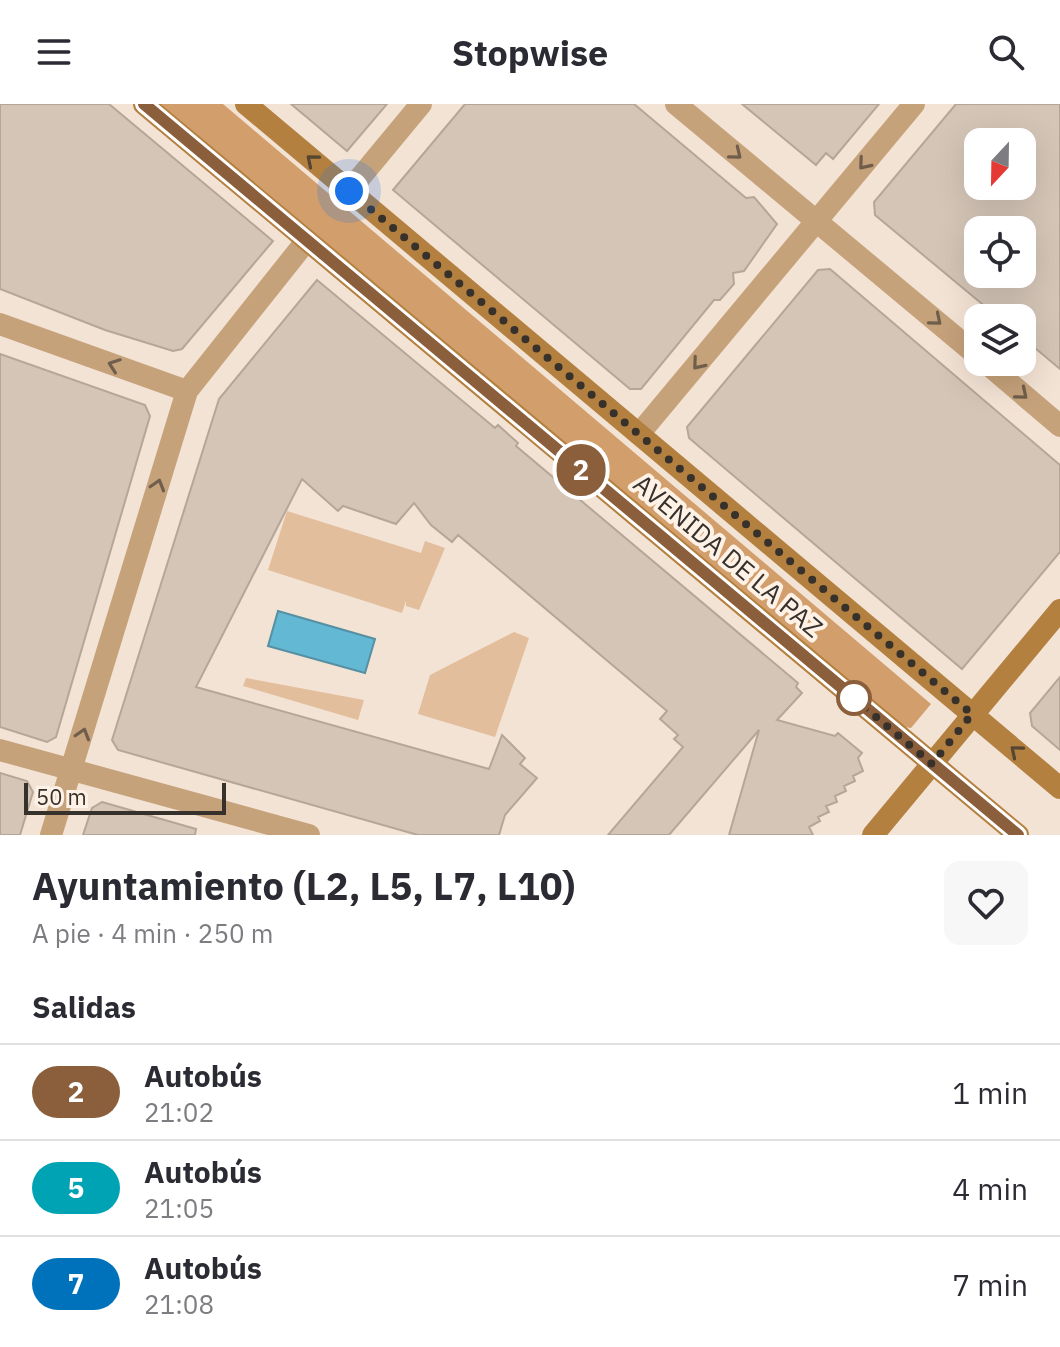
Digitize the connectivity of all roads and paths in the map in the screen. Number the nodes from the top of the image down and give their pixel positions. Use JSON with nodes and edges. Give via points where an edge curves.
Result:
{"nodes":[{"id":1,"x":144,"y":104,"type":"edge"},
{"id":2,"x":246,"y":104,"type":"edge"},
{"id":3,"x":421,"y":104,"type":"edge"},
{"id":4,"x":676,"y":104,"type":"edge"},
{"id":5,"x":914,"y":104,"type":"edge"},
{"id":6,"x":349,"y":191,"type":"junction"},
{"id":7,"x":816,"y":220,"type":"junction"},
{"id":8,"x":307,"y":240,"type":"junction"},
{"id":9,"x":0,"y":324,"type":"edge"},
{"id":10,"x":964,"y":344,"type":"edge"},
{"id":11,"x":1001,"y":376,"type":"edge"},
{"id":12,"x":187,"y":391,"type":"junction"},
{"id":13,"x":1060,"y":426,"type":"edge"},
{"id":14,"x":639,"y":434,"type":"junction"},
{"id":15,"x":1060,"y":610,"type":"edge"},
{"id":16,"x":972,"y":714,"type":"junction"},
{"id":17,"x":0,"y":750,"type":"edge"},
{"id":18,"x":932,"y":764,"type":"junction"},
{"id":19,"x":71,"y":771,"type":"junction"},
{"id":20,"x":1060,"y":788,"type":"edge"},
{"id":21,"x":51,"y":835,"type":"edge"},
{"id":22,"x":309,"y":835,"type":"edge"},
{"id":23,"x":873,"y":835,"type":"edge"},
{"id":24,"x":1018,"y":835,"type":"edge"}],
"edges":[{"from":1,"to":8,"type":"main road","name":"AVENIDA DE LA PAZ"},
{"from":6,"to":2,"type":"main road","name":"AVENIDA DE LA PAZ","one_way":true},
{"from":3,"to":6,"type":"street"},
{"from":4,"to":7,"type":"street","one_way":true},
{"from":5,"to":7,"type":"street","one_way":true},
{"from":6,"to":14,"type":"main road","name":"AVENIDA DE LA PAZ"},
{"from":7,"to":10,"type":"street","one_way":true},
{"from":7,"to":14,"type":"street","one_way":true},
{"from":8,"to":12,"type":"street"},
{"from":8,"to":18,"type":"main road","name":"AVENIDA DE LA PAZ"},
{"from":12,"to":9,"type":"street","one_way":true},
{"from":11,"to":13,"type":"street","one_way":true},
{"from":19,"to":12,"type":"street","one_way":true},
{"from":14,"to":16,"type":"main road","name":"AVENIDA DE LA PAZ"},
{"from":15,"to":16,"type":"main road"},
{"from":16,"to":18,"type":"main road"},
{"from":20,"to":16,"type":"main road","name":"AVENIDA DE LA PAZ","one_way":true},
{"from":17,"to":19,"type":"street"},
{"from":18,"to":23,"type":"main road"},
{"from":18,"to":24,"type":"main road","name":"AVENIDA DE LA PAZ"},
{"from":19,"to":21,"type":"street"},
{"from":19,"to":22,"type":"street"}]}
